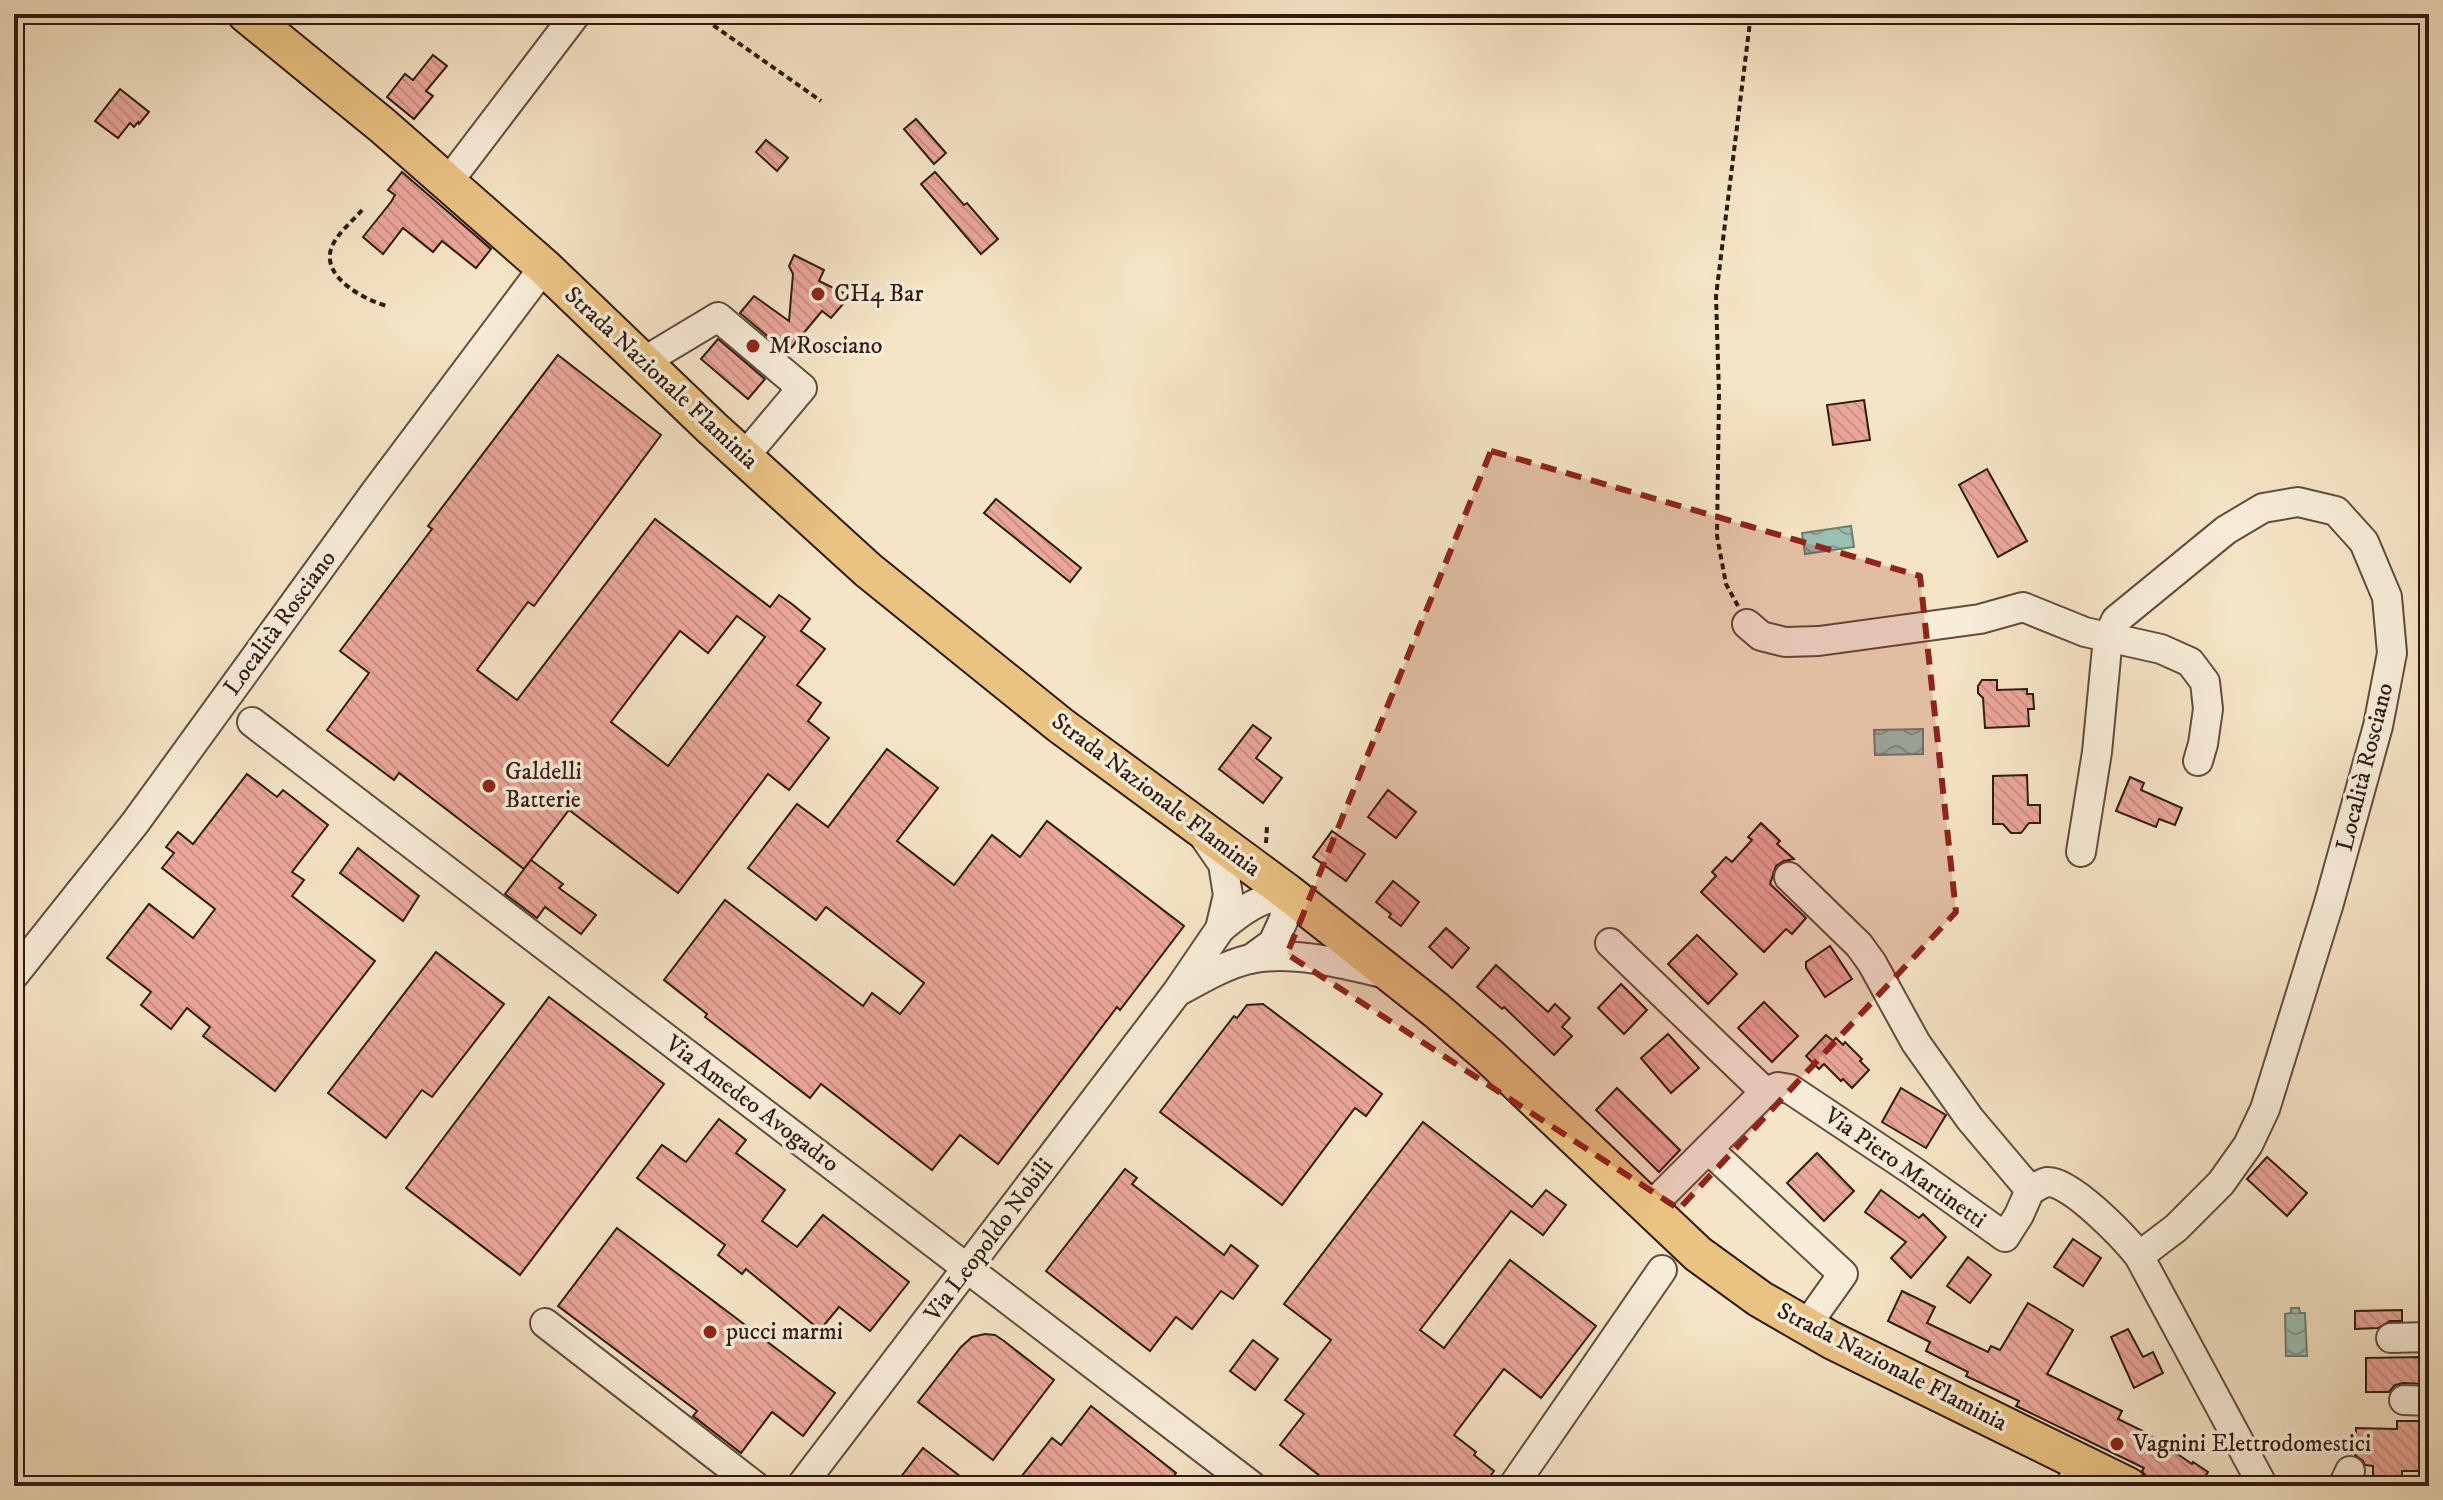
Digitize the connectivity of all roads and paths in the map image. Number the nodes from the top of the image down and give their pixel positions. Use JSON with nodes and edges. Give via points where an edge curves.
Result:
{"nodes":[{"id":1,"x":246,"y":14,"type":"edge"},
{"id":2,"x":576,"y":14,"type":"edge"},
{"id":3,"x":697,"y":14,"type":"edge"},
{"id":4,"x":1751,"y":14,"type":"edge"},
{"id":5,"x":821,"y":101,"type":"dead end"},
{"id":6,"x":448,"y":182,"type":"junction"},
{"id":7,"x":362,"y":210,"type":"dead end"},
{"id":8,"x":544,"y":267,"type":"junction"},
{"id":9,"x":387,"y":306,"type":"dead end"},
{"id":10,"x":643,"y":362,"type":"junction"},
{"id":11,"x":744,"y":457,"type":"junction"},
{"id":12,"x":1747,"y":624,"type":"joint"},
{"id":13,"x":2108,"y":637,"type":"junction"},
{"id":14,"x":252,"y":722,"type":"dead end"},
{"id":15,"x":2198,"y":761,"type":"dead end"},
{"id":16,"x":1199,"y":827,"type":"junction"},
{"id":17,"x":2081,"y":852,"type":"dead end"},
{"id":18,"x":1789,"y":877,"type":"dead end"},
{"id":19,"x":1287,"y":892,"type":"junction"},
{"id":20,"x":1220,"y":929,"type":"junction"},
{"id":21,"x":1610,"y":943,"type":"dead end"},
{"id":22,"x":1251,"y":959,"type":"junction"},
{"id":23,"x":14,"y":975,"type":"edge"},
{"id":24,"x":1394,"y":976,"type":"junction"},
{"id":25,"x":1177,"y":992,"type":"junction"},
{"id":26,"x":1765,"y":1092,"type":"junction"},
{"id":27,"x":1708,"y":1149,"type":"junction"},
{"id":28,"x":2030,"y":1190,"type":"junction"},
{"id":29,"x":1648,"y":1209,"type":"junction"},
{"id":30,"x":2139,"y":1256,"type":"junction"},
{"id":31,"x":968,"y":1268,"type":"junction"},
{"id":32,"x":1662,"y":1270,"type":"dead end"},
{"id":33,"x":545,"y":1323,"type":"dead end"},
{"id":34,"x":1806,"y":1326,"type":"junction"},
{"id":35,"x":2429,"y":1337,"type":"edge"},
{"id":36,"x":2391,"y":1338,"type":"dead end"},
{"id":37,"x":2076,"y":1474,"type":"edge"},
{"id":38,"x":755,"y":1486,"type":"edge"},
{"id":39,"x":801,"y":1486,"type":"edge"},
{"id":40,"x":1252,"y":1486,"type":"edge"},
{"id":41,"x":1513,"y":1486,"type":"edge"},
{"id":42,"x":2128,"y":1486,"type":"edge"},
{"id":43,"x":2263,"y":1486,"type":"edge"}],
"edges":[{"from":1,"to":6,"type":"main road","name":"Strada Nazionale Flaminia"},
{"from":2,"to":6,"type":"street"},
{"from":3,"to":5,"type":"path"},
{"from":4,"to":12,"type":"path","via":[[1716,296],[1717,536],[1726,584]]},
{"from":6,"to":8,"type":"main road","name":"Strada Nazionale Flaminia"},
{"from":7,"to":9,"type":"path","via":[[336,240],[330,263],[336,276],[367,300]]},
{"from":8,"to":10,"type":"main road","name":"Strada Nazionale Flaminia"},
{"from":8,"to":23,"type":"street","name":"Località Rosciano","via":[[135,823]]},
{"from":10,"to":11,"type":"main road","name":"Strada Nazionale Flaminia"},
{"from":10,"to":11,"type":"street","via":[[718,317],[802,388]]},
{"from":11,"to":16,"type":"main road","name":"Strada Nazionale Flaminia","via":[[868,570],[1060,725]]},
{"from":12,"to":13,"type":"street","via":[[1761,636],[1785,642],[1819,641],[1980,619],[2023,607]]},
{"from":13,"to":15,"type":"street","via":[[2175,655],[2190,662],[2205,682],[2208,709]]},
{"from":13,"to":17,"type":"street"},
{"from":13,"to":30,"type":"street","name":"Località Rosciano","via":[[2116,620],[2226,530],[2263,508],[2298,502],[2336,511],[2364,542],[2387,597],[2392,653],[2341,859],[2265,1109],[2221,1183]]},
{"from":14,"to":31,"type":"street","name":"Via Amedeo Avogadro"},
{"from":16,"to":19,"type":"main road","name":"Strada Nazionale Flaminia"},
{"from":16,"to":20,"type":"street","name":"Via Leopoldo Nobili","via":[[1223,864],[1228,895]]},
{"from":18,"to":28,"type":"street","via":[[1859,945],[1916,1043]]},
{"from":19,"to":20,"type":"street","name":"Via Leopoldo Nobili","via":[[1241,911]]},
{"from":19,"to":22,"type":"street","name":"Via Leopoldo Nobili","via":[[1284,919],[1273,943]]},
{"from":19,"to":24,"type":"main road","name":"Strada Nazionale Flaminia"},
{"from":20,"to":25,"type":"street","name":"Via Leopoldo Nobili"},
{"from":21,"to":26,"type":"street"},
{"from":22,"to":24,"type":"street","name":"Via Leopoldo Nobili","via":[[1297,957]]},
{"from":22,"to":25,"type":"street","name":"Via Leopoldo Nobili"},
{"from":24,"to":29,"type":"main road","name":"Strada Nazionale Flaminia","via":[[1489,1056]]},
{"from":25,"to":31,"type":"street","name":"Via Leopoldo Nobili"},
{"from":26,"to":27,"type":"street"},
{"from":26,"to":28,"type":"street","name":"Via Piero Martinetti","via":[[1790,1089],[2005,1237]]},
{"from":27,"to":29,"type":"street"},
{"from":27,"to":34,"type":"street","via":[[1843,1274]]},
{"from":28,"to":30,"type":"street","via":[[2046,1182],[2063,1185]]},
{"from":29,"to":34,"type":"main road","name":"Strada Nazionale Flaminia","via":[[1698,1254]]},
{"from":30,"to":43,"type":"street"},
{"from":31,"to":39,"type":"street","name":"Via Leopoldo Nobili"},
{"from":31,"to":40,"type":"street","name":"Via Amedeo Avogadro"},
{"from":32,"to":41,"type":"street"},
{"from":33,"to":38,"type":"street"},
{"from":34,"to":37,"type":"main road","name":"Strada Nazionale Flaminia"},
{"from":35,"to":36,"type":"street"},
{"from":37,"to":42,"type":"main road","name":"Strada Nazionale Flaminia"}]}
